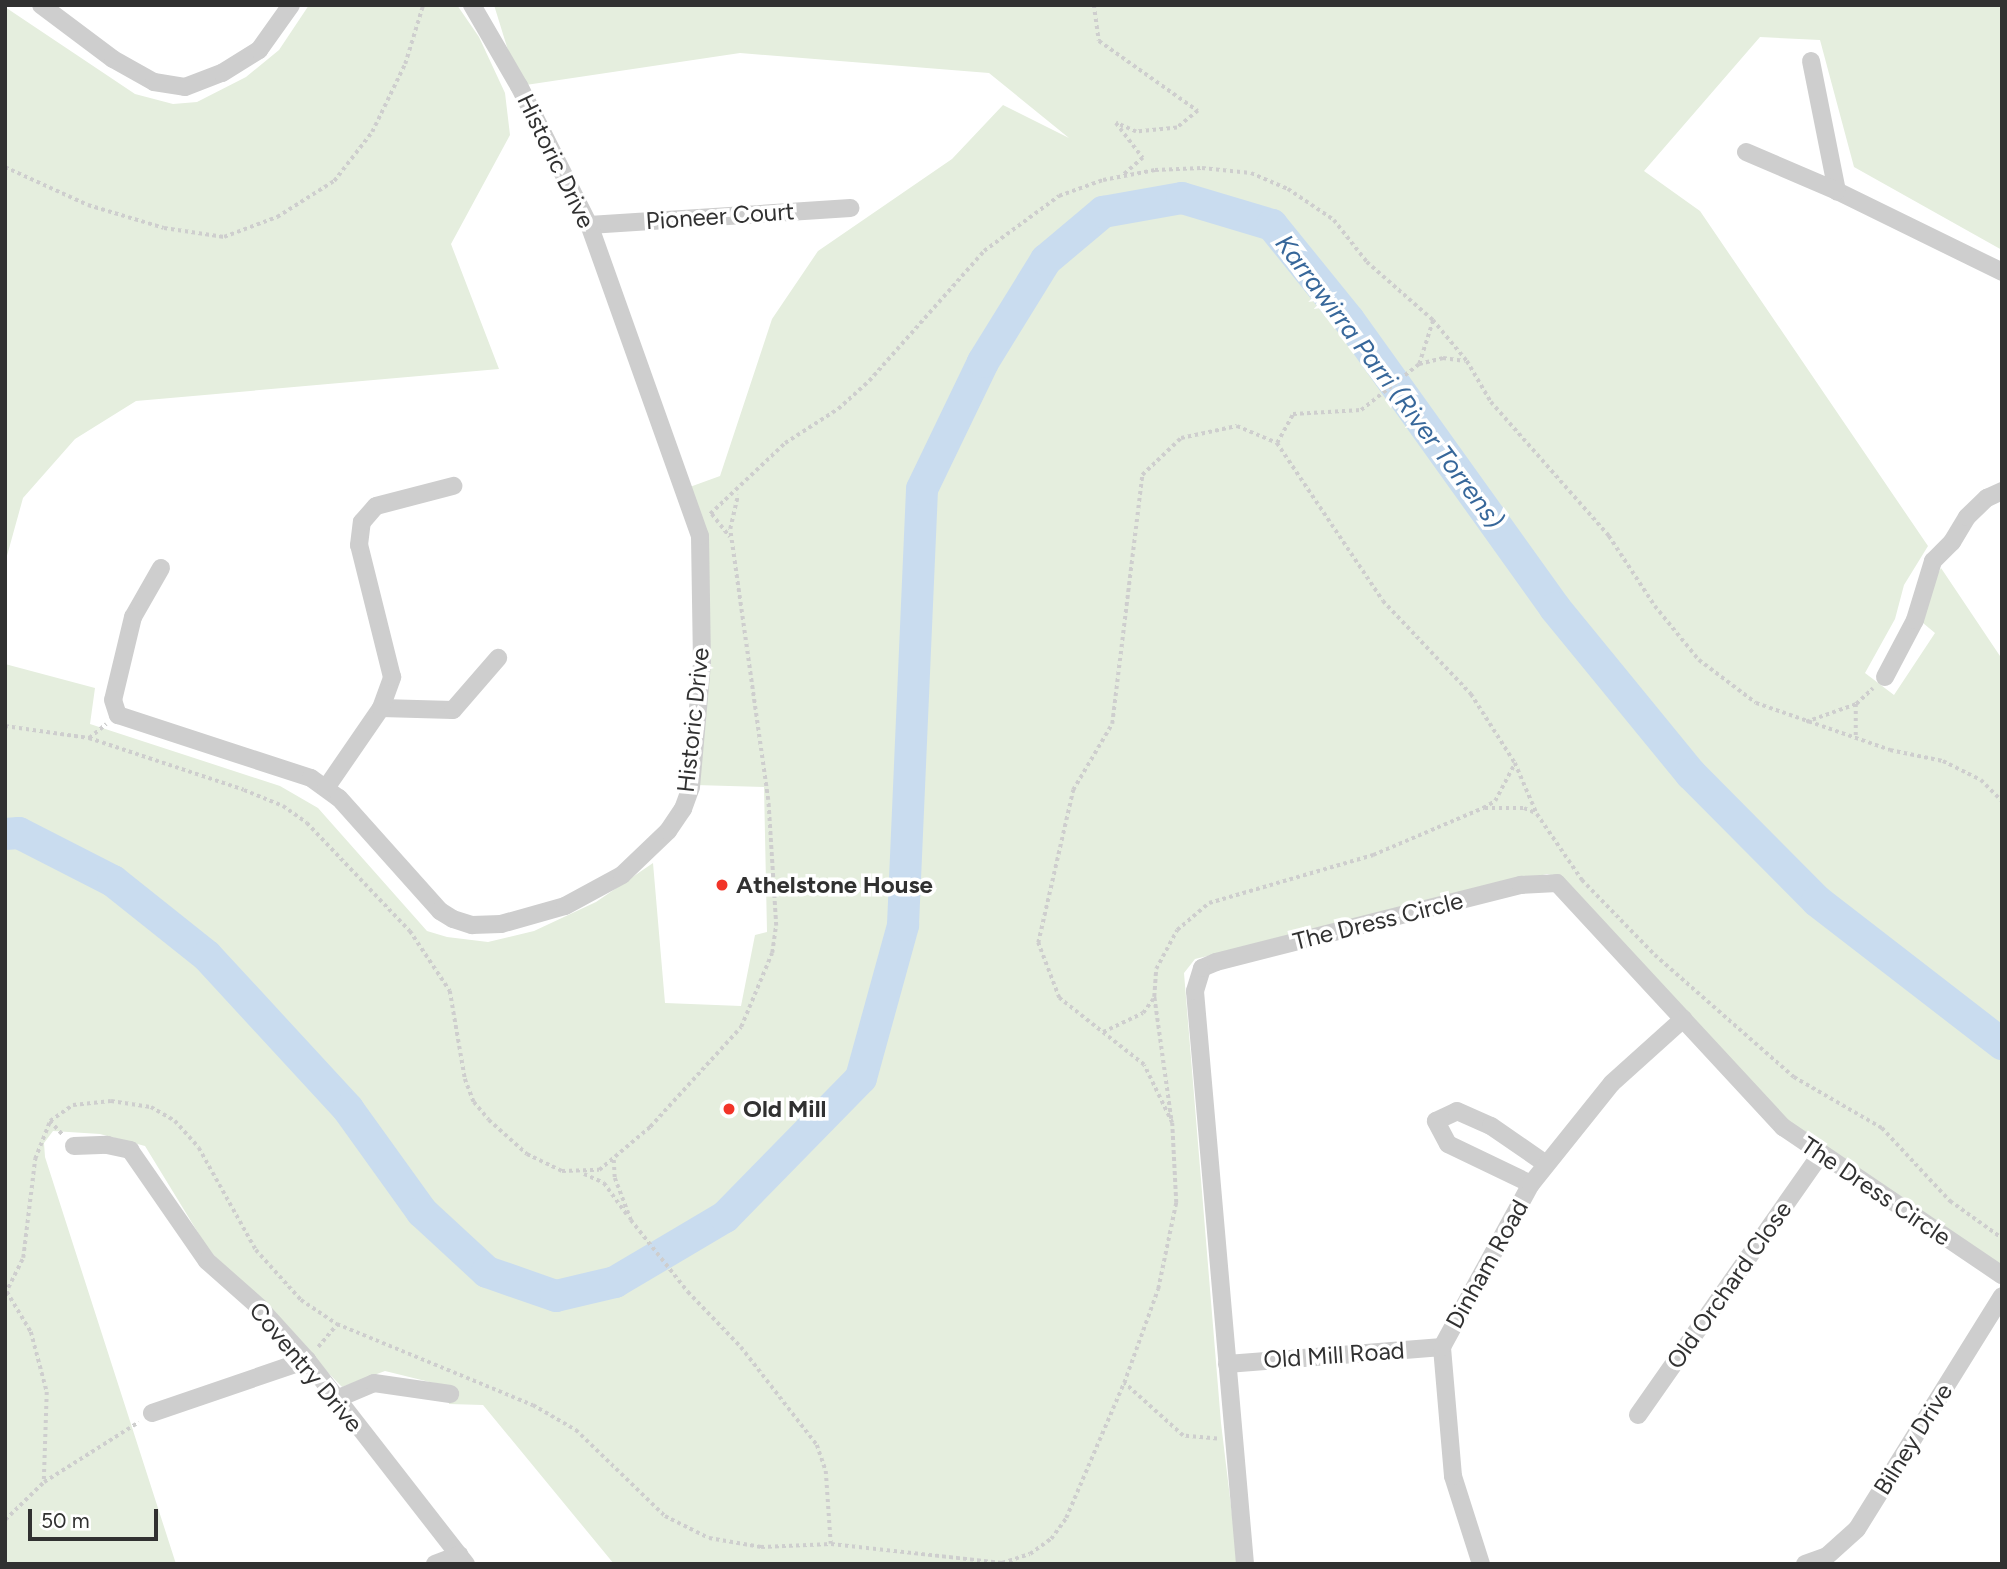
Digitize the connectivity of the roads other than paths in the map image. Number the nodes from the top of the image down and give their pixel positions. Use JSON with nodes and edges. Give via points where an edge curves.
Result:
{"nodes":[{"id":1,"x":41,"y":5,"type":"edge"},
{"id":2,"x":291,"y":5,"type":"edge"},
{"id":3,"x":472,"y":5,"type":"edge"},
{"id":4,"x":1811,"y":61,"type":"dead end"},
{"id":5,"x":1746,"y":152,"type":"dead end"},
{"id":6,"x":1837,"y":191,"type":"junction"},
{"id":7,"x":850,"y":208,"type":"dead end"},
{"id":8,"x":589,"y":225,"type":"junction"},
{"id":9,"x":2002,"y":271,"type":"edge"},
{"id":10,"x":453,"y":486,"type":"dead end"},
{"id":11,"x":2002,"y":491,"type":"edge"},
{"id":12,"x":161,"y":568,"type":"dead end"},
{"id":13,"x":498,"y":658,"type":"dead end"},
{"id":14,"x":1885,"y":677,"type":"road end"},
{"id":15,"x":381,"y":708,"type":"junction"},
{"id":16,"x":326,"y":788,"type":"junction"},
{"id":17,"x":1683,"y":1019,"type":"junction"},
{"id":18,"x":74,"y":1146,"type":"dead end"},
{"id":19,"x":1819,"y":1155,"type":"junction"},
{"id":20,"x":1546,"y":1164,"type":"junction"},
{"id":21,"x":1531,"y":1184,"type":"junction"},
{"id":22,"x":2002,"y":1275,"type":"edge"},
{"id":23,"x":2002,"y":1296,"type":"edge"},
{"id":24,"x":1442,"y":1347,"type":"junction"},
{"id":25,"x":307,"y":1360,"type":"junction"},
{"id":26,"x":1227,"y":1364,"type":"junction"},
{"id":27,"x":450,"y":1394,"type":"dead end"},
{"id":28,"x":334,"y":1401,"type":"junction"},
{"id":29,"x":152,"y":1413,"type":"road end"},
{"id":30,"x":1638,"y":1415,"type":"dead end"},
{"id":31,"x":462,"y":1559,"type":"edge"},
{"id":32,"x":435,"y":1564,"type":"edge"},
{"id":33,"x":1245,"y":1564,"type":"edge"},
{"id":34,"x":1481,"y":1564,"type":"edge"},
{"id":35,"x":1805,"y":1564,"type":"edge"}],
"edges":[{"from":1,"to":2,"type":"street","via":[[154,82],[185,87],[222,73],[259,50]]},
{"from":3,"to":8,"type":"street","name":"Historic Drive"},
{"from":4,"to":6,"type":"street"},
{"from":5,"to":6,"type":"street"},
{"from":6,"to":9,"type":"street"},
{"from":7,"to":8,"type":"street","name":"Pioneer Court"},
{"from":8,"to":16,"type":"street","name":"Historic Drive","via":[[704,517],[704,608],[691,787],[668,831],[622,875],[565,906],[501,924],[472,925],[440,911]]},
{"from":10,"to":15,"type":"street","via":[[376,506],[362,522],[359,545],[392,677]]},
{"from":11,"to":14,"type":"street","via":[[1967,517],[1933,561],[1922,583],[1915,620]]},
{"from":12,"to":16,"type":"street","name":"Historic Drive","via":[[133,617],[113,700],[118,715],[291,770]]},
{"from":13,"to":15,"type":"street","via":[[453,710]]},
{"from":15,"to":16,"type":"street"},
{"from":17,"to":19,"type":"street","name":"The Dress Circle","via":[[1783,1127]]},
{"from":17,"to":20,"type":"street","name":"Dinham Road","via":[[1612,1083]]},
{"from":17,"to":26,"type":"street","name":"The Dress Circle","via":[[1557,883],[1521,885],[1202,968],[1195,991]]},
{"from":18,"to":25,"type":"street","name":"Coventry Drive","via":[[130,1150],[207,1261],[259,1307]]},
{"from":19,"to":22,"type":"street","name":"The Dress Circle"},
{"from":19,"to":30,"type":"street","name":"Old Orchard Close"},
{"from":20,"to":21,"type":"street","name":"Dinham Road"},
{"from":20,"to":21,"type":"street","via":[[1491,1126],[1457,1111],[1436,1121],[1447,1144]]},
{"from":21,"to":24,"type":"street","name":"Dinham Road"},
{"from":23,"to":35,"type":"street","name":"Bilney Drive","via":[[1857,1529],[1827,1556]]},
{"from":24,"to":26,"type":"street","name":"Old Mill Road"},
{"from":24,"to":34,"type":"street","name":"Dinham Road","via":[[1453,1476]]},
{"from":25,"to":28,"type":"street","name":"Coventry Drive"},
{"from":25,"to":29,"type":"street"},
{"from":26,"to":33,"type":"street","name":"The Dress Circle"},
{"from":27,"to":28,"type":"street","via":[[374,1382]]},
{"from":28,"to":31,"type":"street","name":"Coventry Drive"},
{"from":31,"to":32,"type":"street"}]}
